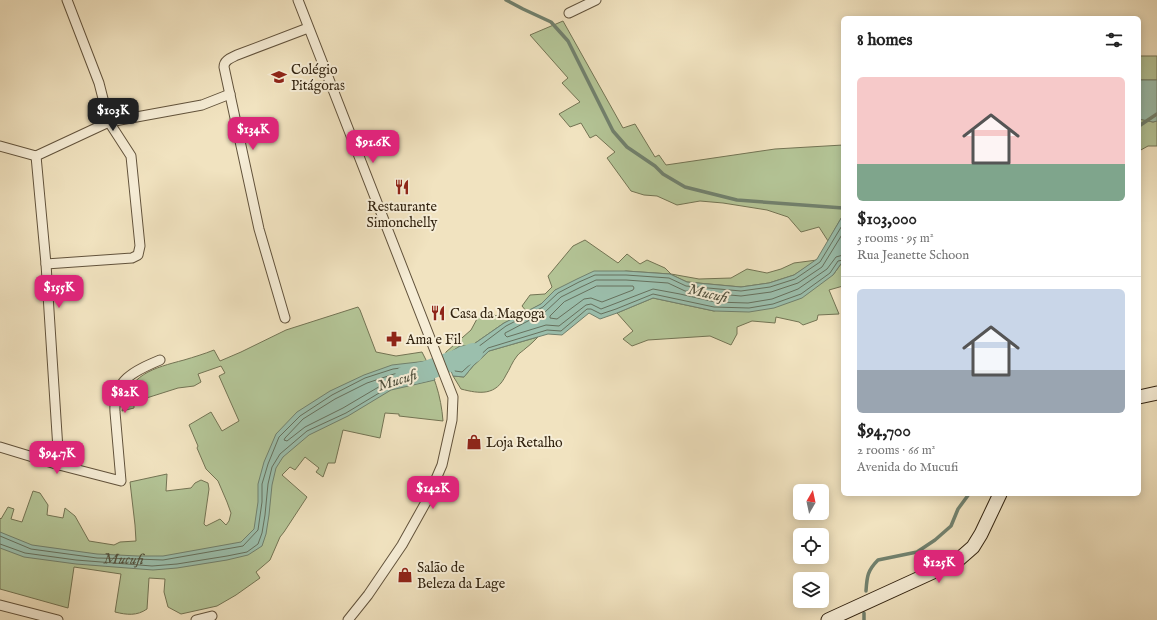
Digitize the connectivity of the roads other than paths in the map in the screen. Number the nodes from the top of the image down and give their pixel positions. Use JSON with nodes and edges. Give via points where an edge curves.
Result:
{"nodes":[{"id":1,"x":67,"y":0,"type":"edge"},
{"id":2,"x":298,"y":0,"type":"edge"},
{"id":3,"x":596,"y":0,"type":"edge"},
{"id":4,"x":569,"y":13,"type":"dead end"},
{"id":5,"x":308,"y":28,"type":"junction"},
{"id":6,"x":230,"y":94,"type":"junction"},
{"id":7,"x":109,"y":122,"type":"junction"},
{"id":8,"x":0,"y":146,"type":"edge"},
{"id":9,"x":36,"y":156,"type":"junction"},
{"id":10,"x":46,"y":264,"type":"junction"},
{"id":11,"x":285,"y":318,"type":"dead end"},
{"id":12,"x":160,"y":360,"type":"dead end"},
{"id":13,"x":1157,"y":393,"type":"edge"},
{"id":14,"x":1141,"y":397,"type":"edge"},
{"id":15,"x":0,"y":446,"type":"edge"},
{"id":16,"x":59,"y":465,"type":"junction"},
{"id":17,"x":999,"y":496,"type":"edge"},
{"id":18,"x":0,"y":605,"type":"edge"},
{"id":19,"x":212,"y":616,"type":"dead end"},
{"id":20,"x":58,"y":620,"type":"edge"},
{"id":21,"x":196,"y":620,"type":"edge"},
{"id":22,"x":348,"y":620,"type":"edge"},
{"id":23,"x":828,"y":620,"type":"edge"}],
"edges":[{"from":1,"to":7,"type":"street","via":[[99,83]]},
{"from":2,"to":5,"type":"street"},
{"from":3,"to":4,"type":"street"},
{"from":5,"to":6,"type":"street","via":[[227,60],[224,67]]},
{"from":5,"to":22,"type":"street","via":[[453,397],[452,420],[442,465],[426,502],[402,545]]},
{"from":6,"to":7,"type":"street","via":[[202,105]]},
{"from":6,"to":11,"type":"street","via":[[259,229]]},
{"from":7,"to":9,"type":"street"},
{"from":7,"to":10,"type":"street","via":[[130,156],[140,246],[138,255],[132,258]]},
{"from":8,"to":9,"type":"street"},
{"from":9,"to":10,"type":"street"},
{"from":10,"to":16,"type":"street"},
{"from":12,"to":16,"type":"street","via":[[128,376],[116,394],[114,412],[121,481]]},
{"from":13,"to":14,"type":"main road"},
{"from":15,"to":16,"type":"street"},
{"from":17,"to":23,"type":"main road","via":[[973,547],[957,561]]},
{"from":18,"to":20,"type":"street"},
{"from":19,"to":21,"type":"street"}]}
